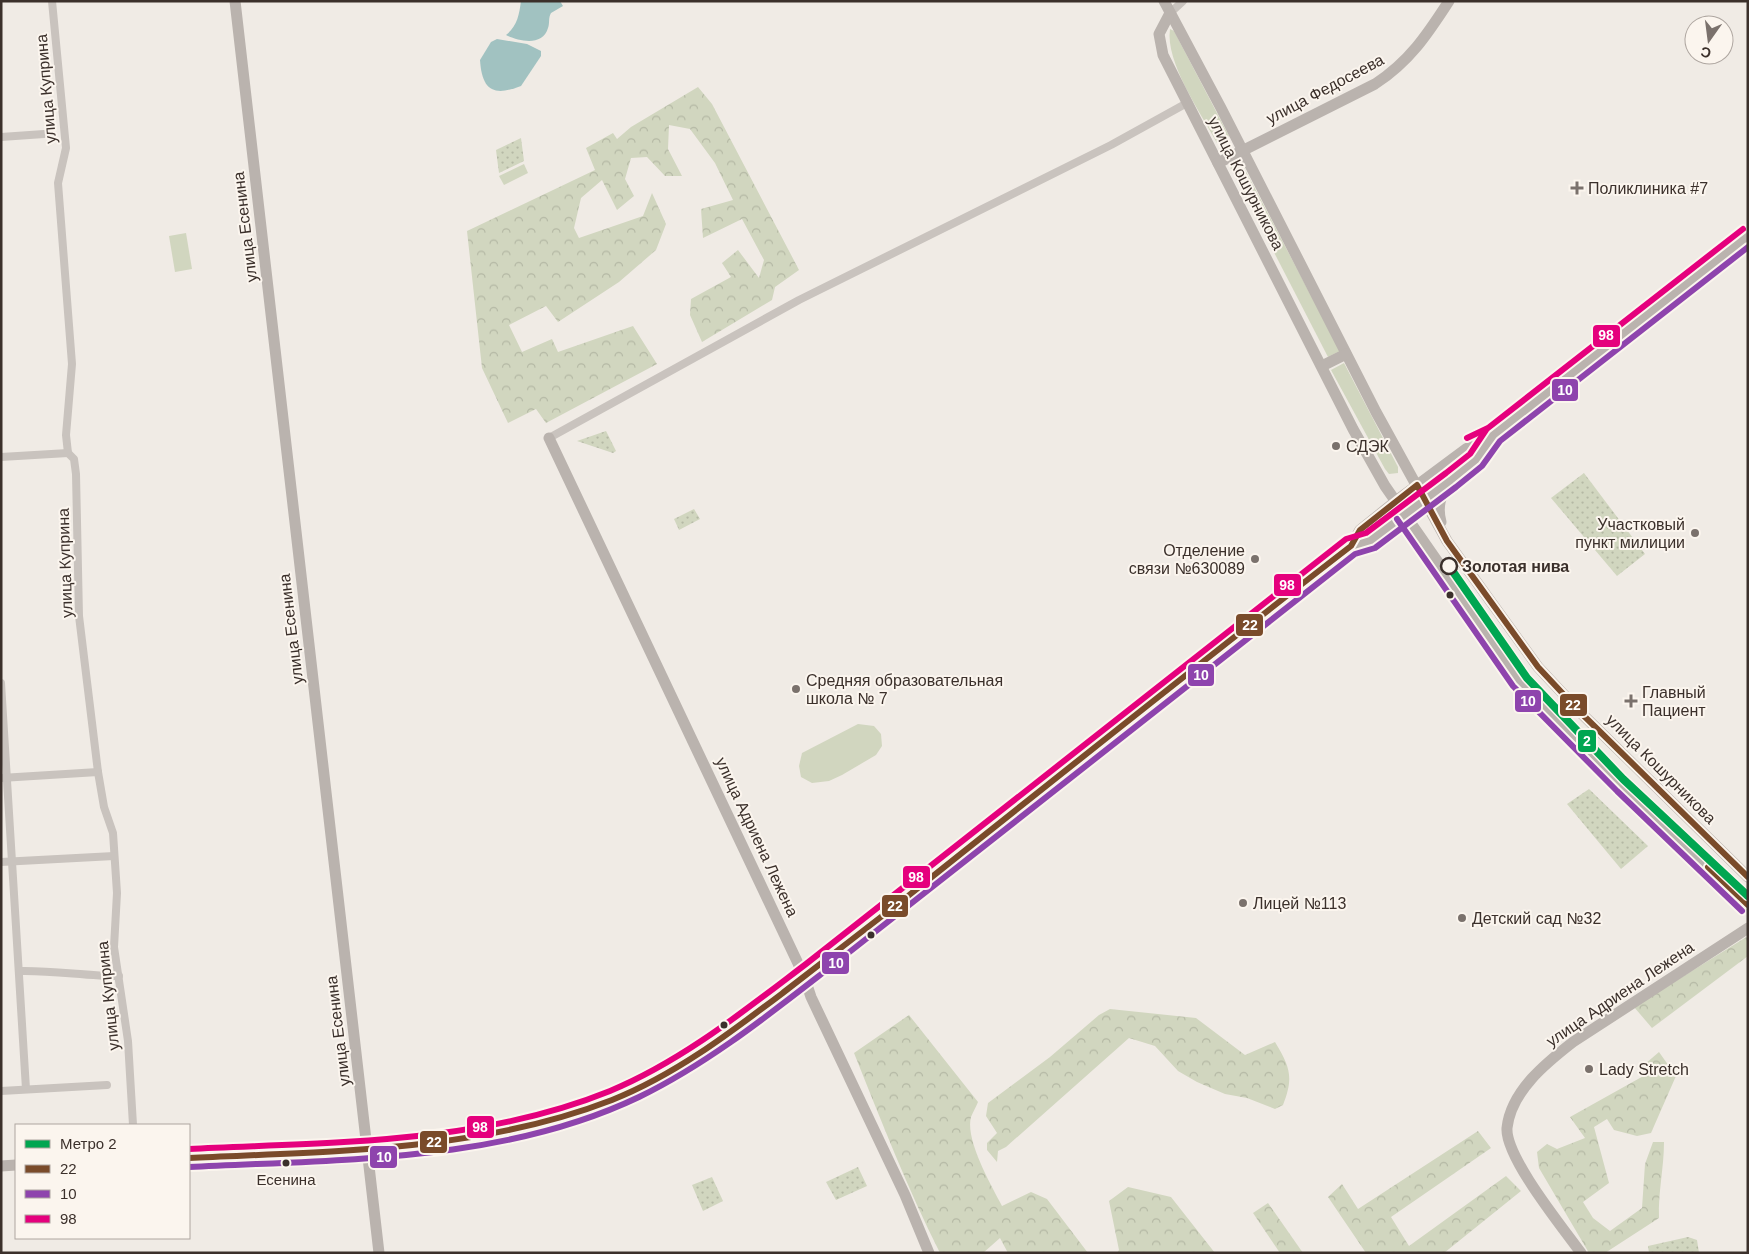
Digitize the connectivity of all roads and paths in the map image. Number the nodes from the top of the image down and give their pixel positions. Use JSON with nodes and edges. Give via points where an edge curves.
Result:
{"nodes":[{"id":1,"x":52,"y":1,"type":"edge"},
{"id":2,"x":235,"y":1,"type":"edge"},
{"id":3,"x":1164,"y":1,"type":"edge"},
{"id":4,"x":1183,"y":1,"type":"edge"},
{"id":5,"x":1448,"y":1,"type":"edge"},
{"id":6,"x":1170,"y":13,"type":"junction"},
{"id":7,"x":1187,"y":103,"type":"junction"},
{"id":8,"x":44,"y":134,"type":"dead end"},
{"id":9,"x":1,"y":137,"type":"edge"},
{"id":10,"x":1242,"y":149,"type":"junction"},
{"id":11,"x":1218,"y":163,"type":"junction"},
{"id":12,"x":1748,"y":236,"type":"edge"},
{"id":13,"x":1346,"y":354,"type":"junction"},
{"id":14,"x":1322,"y":366,"type":"junction"},
{"id":15,"x":1493,"y":435,"type":"junction"},
{"id":16,"x":549,"y":438,"type":"joint"},
{"id":17,"x":68,"y":453,"type":"junction"},
{"id":18,"x":1,"y":457,"type":"edge"},
{"id":19,"x":1451,"y":480,"type":"junction"},
{"id":20,"x":1417,"y":485,"type":"junction"},
{"id":21,"x":1425,"y":498,"type":"junction"},
{"id":22,"x":1396,"y":501,"type":"junction"},
{"id":23,"x":1404,"y":514,"type":"junction"},
{"id":24,"x":1351,"y":546,"type":"junction"},
{"id":25,"x":1452,"y":547,"type":"junction"},
{"id":26,"x":1,"y":684,"type":"edge"},
{"id":27,"x":98,"y":772,"type":"junction"},
{"id":28,"x":4,"y":778,"type":"edge"},
{"id":29,"x":114,"y":856,"type":"junction"},
{"id":30,"x":1,"y":862,"type":"edge"},
{"id":31,"x":12,"y":862,"type":"junction"},
{"id":32,"x":1748,"y":877,"type":"edge"},
{"id":33,"x":1748,"y":906,"type":"edge"},
{"id":34,"x":1748,"y":928,"type":"edge"},
{"id":35,"x":19,"y":972,"type":"junction"},
{"id":36,"x":119,"y":976,"type":"junction"},
{"id":37,"x":804,"y":976,"type":"junction"},
{"id":38,"x":107,"y":1085,"type":"dead end"},
{"id":39,"x":26,"y":1089,"type":"junction"},
{"id":40,"x":1,"y":1091,"type":"edge"},
{"id":41,"x":133,"y":1124,"type":"edge"},
{"id":42,"x":368,"y":1148,"type":"junction"},
{"id":43,"x":190,"y":1158,"type":"edge"},
{"id":44,"x":15,"y":1165,"type":"edge"},
{"id":45,"x":1,"y":1166,"type":"edge"},
{"id":46,"x":379,"y":1253,"type":"edge"},
{"id":47,"x":929,"y":1253,"type":"edge"},
{"id":48,"x":1581,"y":1253,"type":"edge"}],
"edges":[{"from":1,"to":17,"type":"street","name":"улица Куприна","via":[[66,148],[58,183],[72,364],[66,435]]},
{"from":2,"to":42,"type":"main road","name":"улица Есенина"},
{"from":3,"to":6,"type":"main road","name":"улица Кошурникова"},
{"from":4,"to":6,"type":"street"},
{"from":5,"to":10,"type":"main road","name":"улица Федосеева","via":[[1418,48],[1395,72]]},
{"from":6,"to":7,"type":"main road","name":"улица Кошурникова","via":[[1160,34],[1160,44]]},
{"from":6,"to":10,"type":"main road","name":"улица Кошурникова"},
{"from":7,"to":11,"type":"main road","name":"улица Кошурникова"},
{"from":7,"to":16,"type":"street","via":[[1111,145],[799,300]]},
{"from":8,"to":9,"type":"street"},
{"from":10,"to":11,"type":"main road","name":"улица Федосеева"},
{"from":10,"to":13,"type":"main road","name":"улица Кошурникова"},
{"from":11,"to":14,"type":"main road","name":"улица Кошурникова"},
{"from":12,"to":15,"type":"main road"},
{"from":13,"to":14,"type":"main road"},
{"from":13,"to":20,"type":"main road","name":"улица Кошурникова"},
{"from":14,"to":22,"type":"main road","name":"улица Кошурникова","via":[[1353,429]]},
{"from":15,"to":19,"type":"main road","via":[[1476,460]]},
{"from":15,"to":20,"type":"main road","via":[[1466,449]]},
{"from":16,"to":37,"type":"main road","name":"улица Адриена Лежена"},
{"from":17,"to":18,"type":"street"},
{"from":17,"to":27,"type":"street","name":"улица Куприна","via":[[74,460],[76,474],[79,616]]},
{"from":19,"to":21,"type":"main road"},
{"from":19,"to":25,"type":"main road","via":[[1441,496],[1438,510]]},
{"from":20,"to":21,"type":"main road","name":"улица Кошурникова"},
{"from":20,"to":22,"type":"main road"},
{"from":21,"to":23,"type":"main road"},
{"from":21,"to":25,"type":"main road","name":"улица Кошурникова"},
{"from":22,"to":23,"type":"main road","name":"улица Кошурникова"},
{"from":22,"to":24,"type":"main road","via":[[1360,530]]},
{"from":23,"to":24,"type":"main road","via":[[1370,541]]},
{"from":23,"to":33,"type":"main road","name":"улица Кошурникова","via":[[1520,680]]},
{"from":24,"to":37,"type":"main road"},
{"from":25,"to":32,"type":"main road","name":"улица Кошурникова","via":[[1538,667]]},
{"from":26,"to":28,"type":"street"},
{"from":27,"to":28,"type":"street"},
{"from":27,"to":29,"type":"street","name":"улица Куприна","via":[[104,807],[113,833]]},
{"from":28,"to":31,"type":"street"},
{"from":29,"to":31,"type":"street"},
{"from":29,"to":36,"type":"street","name":"улица Куприна","via":[[117,893],[114,946]]},
{"from":30,"to":31,"type":"street"},
{"from":31,"to":35,"type":"street"},
{"from":34,"to":48,"type":"main road","name":"улица Адриена Лежена","via":[[1552,1058],[1522,1093],[1510,1116],[1507,1129],[1513,1153]]},
{"from":35,"to":36,"type":"street","via":[[52,970],[87,976]]},
{"from":35,"to":39,"type":"street"},
{"from":36,"to":41,"type":"street","name":"улица Куприна","via":[[128,1041]]},
{"from":37,"to":42,"type":"main road","via":[[700,1053],[660,1077],[612,1099],[508,1131]]},
{"from":37,"to":47,"type":"main road","name":"улица Адриена Лежена"},
{"from":38,"to":39,"type":"street"},
{"from":39,"to":40,"type":"street"},
{"from":42,"to":43,"type":"main road"},
{"from":42,"to":46,"type":"main road","name":"улица Есенина"},
{"from":44,"to":45,"type":"main road"}]}
